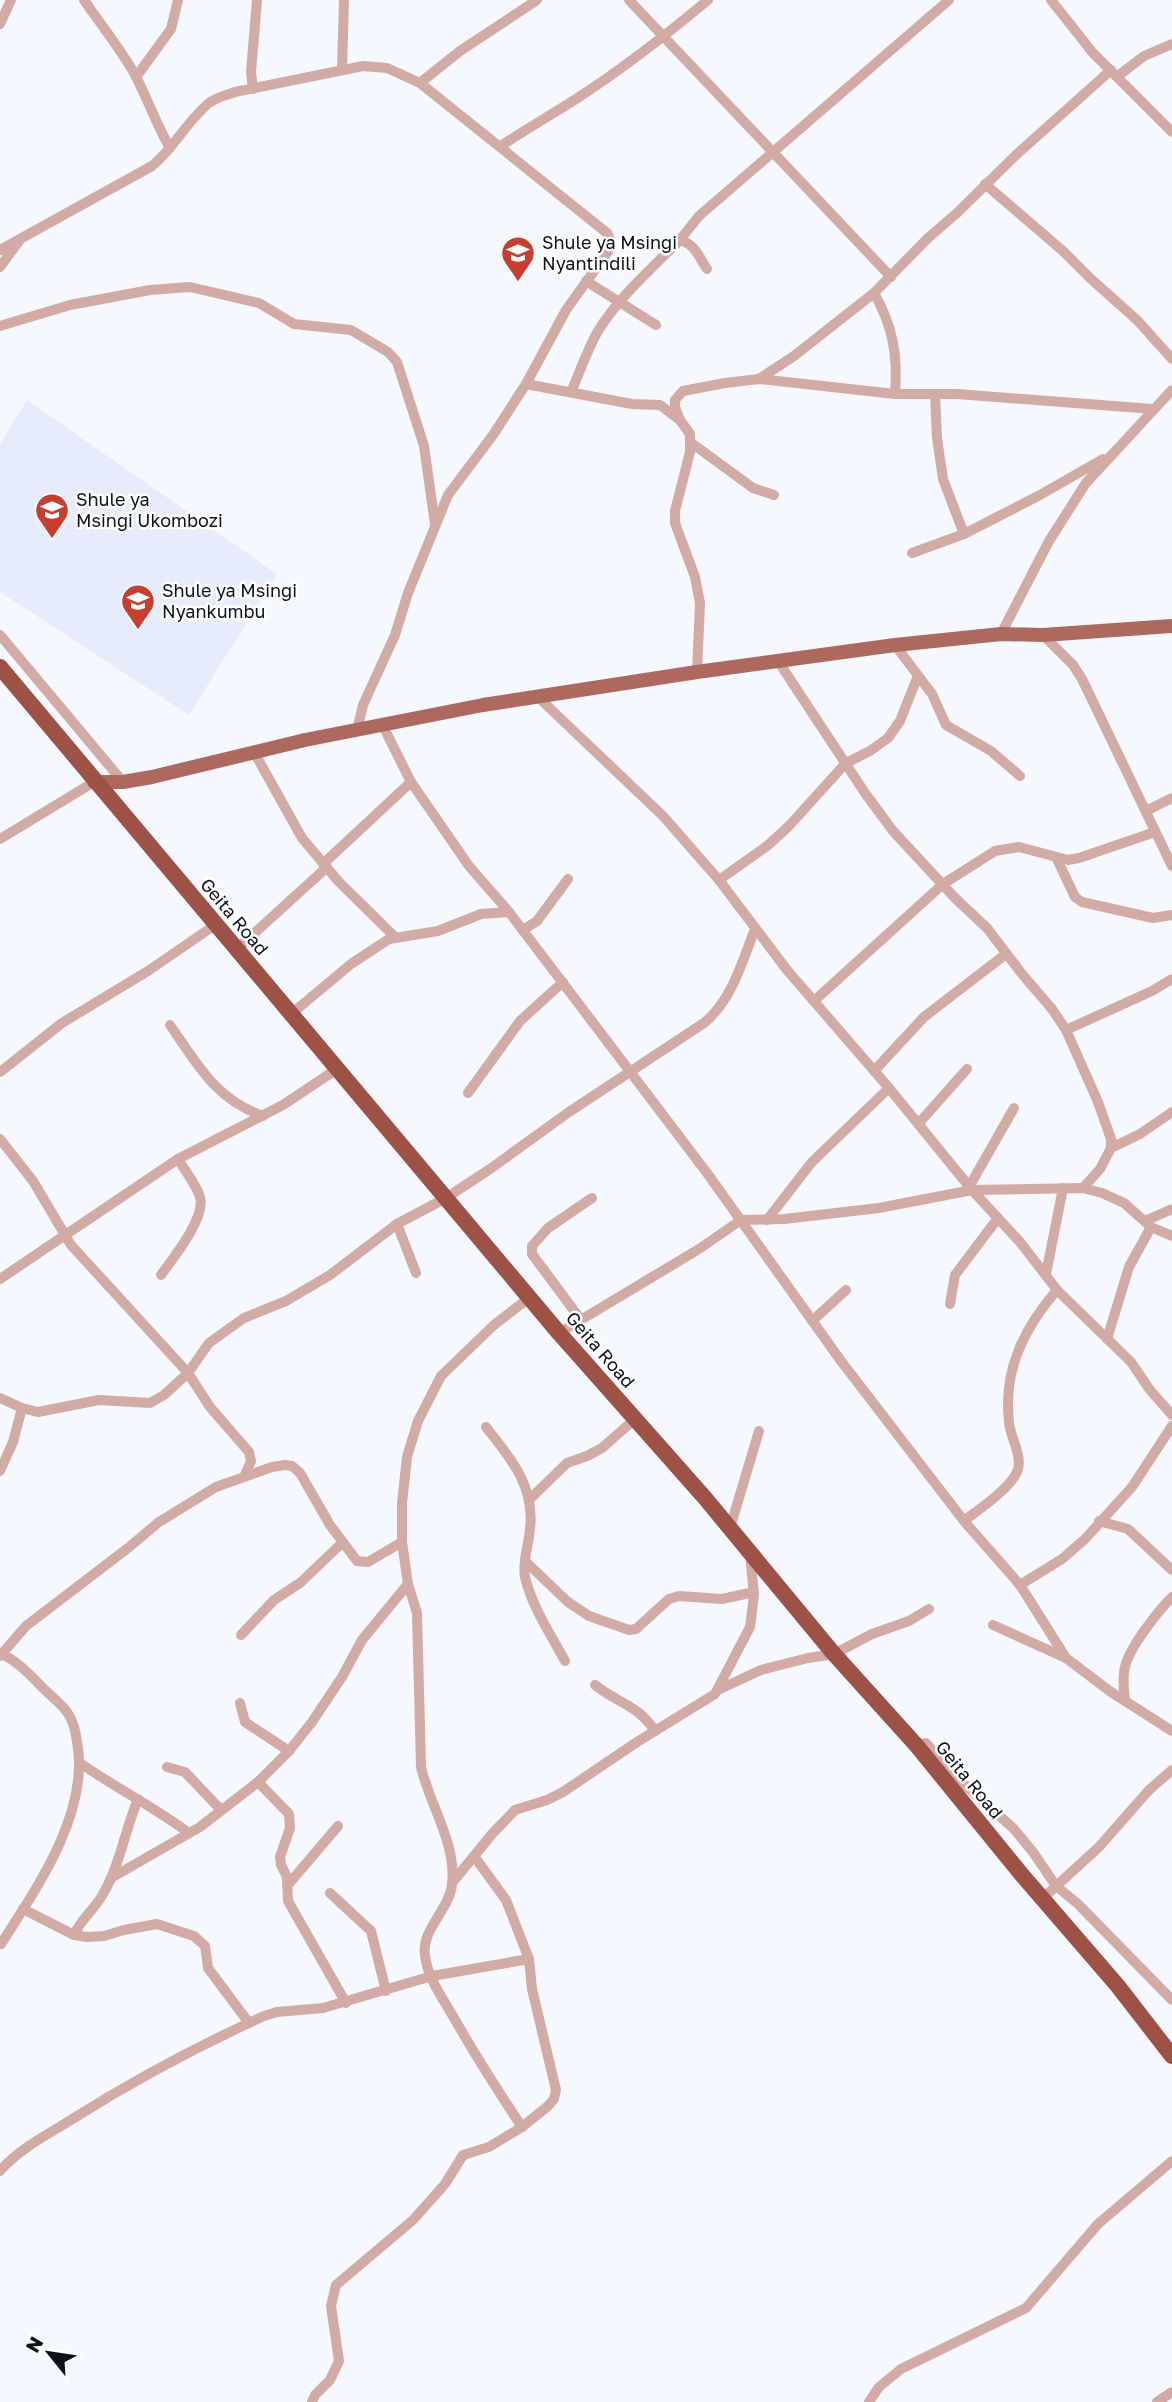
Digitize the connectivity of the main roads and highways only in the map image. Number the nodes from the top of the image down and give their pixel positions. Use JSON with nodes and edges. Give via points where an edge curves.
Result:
{"nodes":[{"id":1,"x":1172,"y":626,"type":"edge"},
{"id":2,"x":0,"y":667,"type":"edge"},
{"id":3,"x":94,"y":782,"type":"junction"},
{"id":4,"x":1172,"y":2056,"type":"edge"}],
"edges":[{"from":1,"to":3,"type":"main road","via":[[1002,634],[697,672],[471,708],[123,782]]},
{"from":2,"to":3,"type":"highway","name":"Geita Road"},
{"from":3,"to":4,"type":"highway","name":"Geita Road","via":[[559,1333],[917,1746]]}]}
